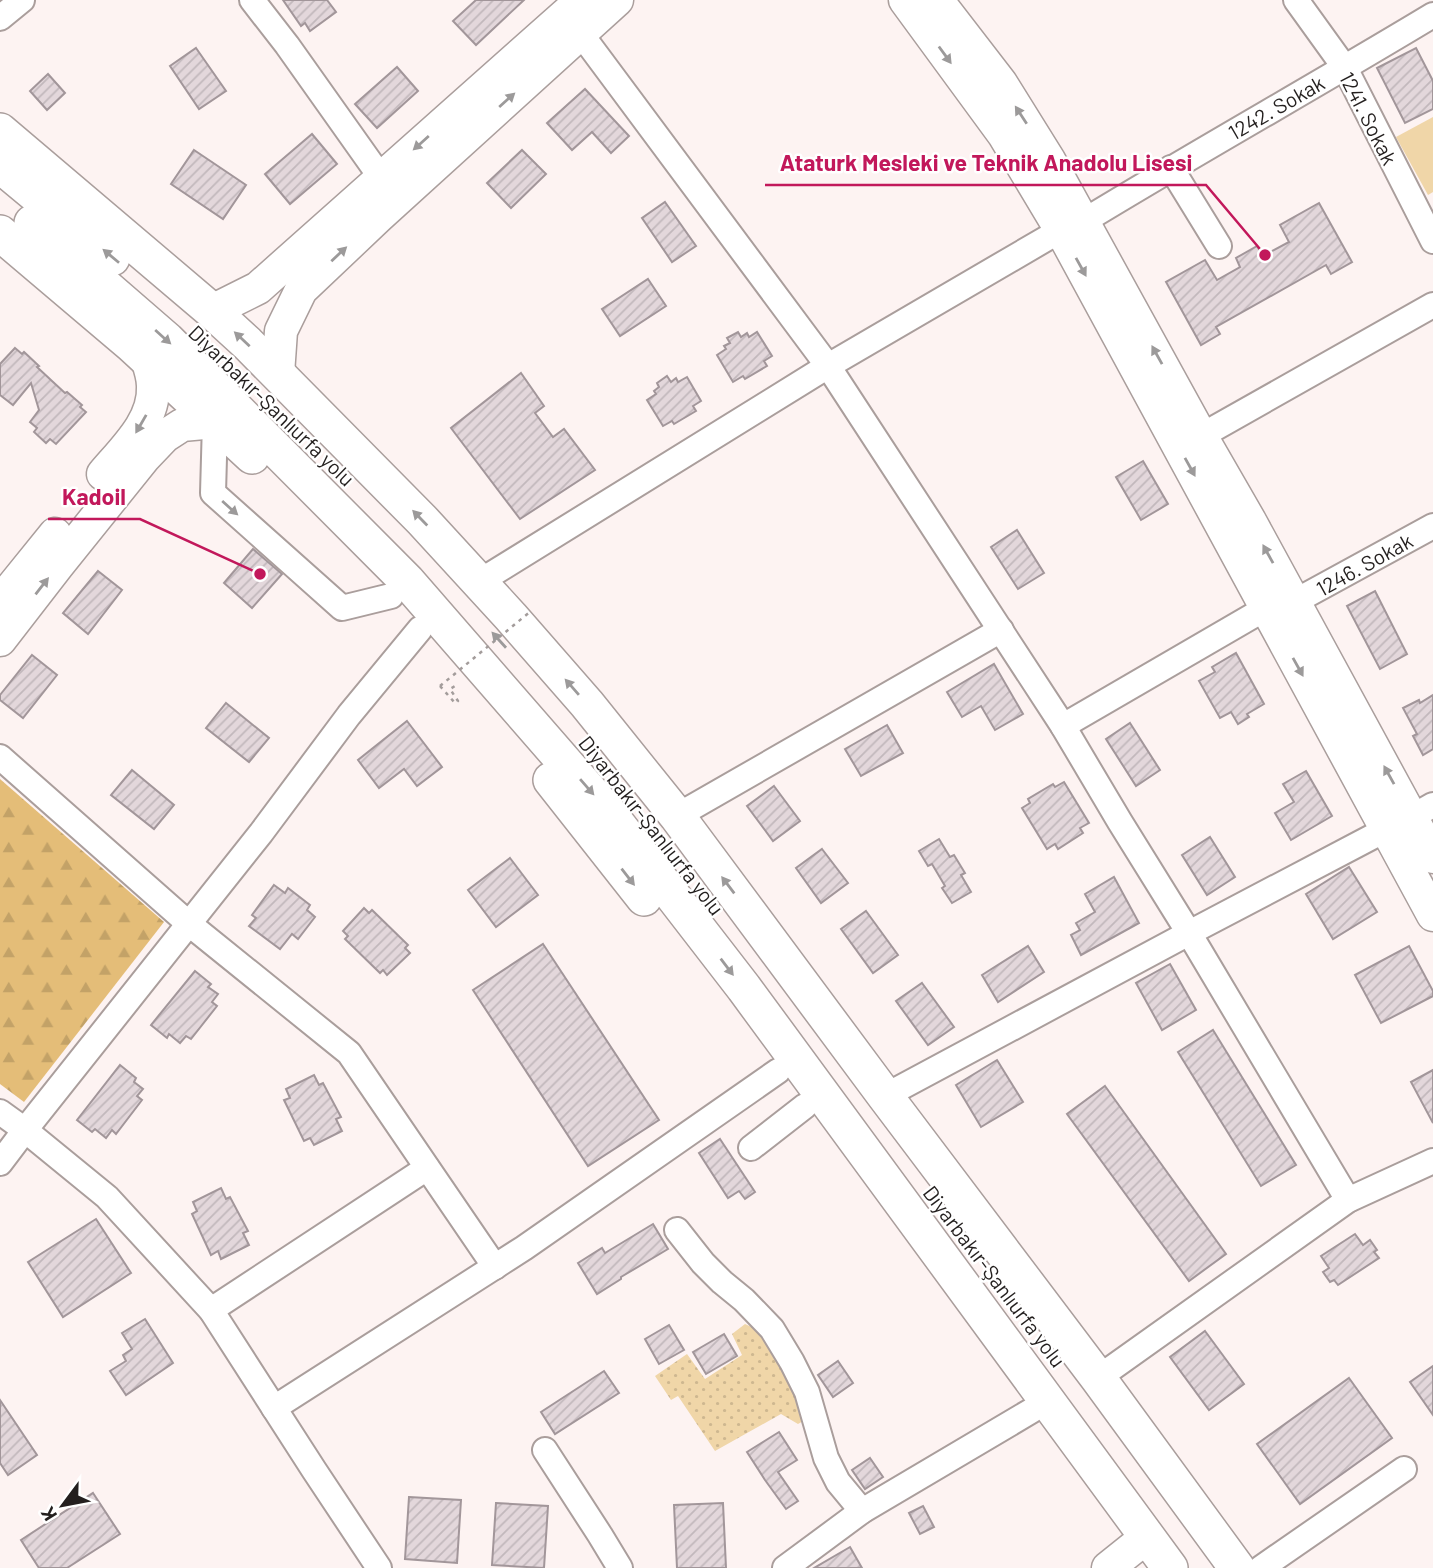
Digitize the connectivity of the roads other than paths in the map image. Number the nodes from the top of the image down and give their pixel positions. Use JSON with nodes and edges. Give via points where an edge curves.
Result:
{"nodes":[{"id":1,"x":22,"y":0,"type":"edge"},
{"id":2,"x":252,"y":0,"type":"edge"},
{"id":3,"x":617,"y":0,"type":"edge"},
{"id":4,"x":905,"y":0,"type":"edge"},
{"id":5,"x":937,"y":0,"type":"edge"},
{"id":6,"x":1296,"y":0,"type":"edge"},
{"id":7,"x":574,"y":11,"type":"edge"},
{"id":8,"x":1433,"y":15,"type":"edge"},
{"id":9,"x":0,"y":18,"type":"edge"},
{"id":10,"x":1345,"y":68,"type":"junction"},
{"id":11,"x":0,"y":131,"type":"edge"},
{"id":12,"x":0,"y":165,"type":"edge"},
{"id":13,"x":1171,"y":168,"type":"junction"},
{"id":14,"x":382,"y":178,"type":"junction"},
{"id":15,"x":0,"y":196,"type":"edge"},
{"id":16,"x":1072,"y":226,"type":"junction"},
{"id":17,"x":0,"y":233,"type":"edge"},
{"id":18,"x":1433,"y":242,"type":"edge"},
{"id":19,"x":1219,"y":246,"type":"dead end"},
{"id":20,"x":274,"y":273,"type":"junction"},
{"id":21,"x":301,"y":290,"type":"junction"},
{"id":22,"x":1433,"y":305,"type":"edge"},
{"id":23,"x":212,"y":311,"type":"junction"},
{"id":24,"x":147,"y":359,"type":"junction"},
{"id":25,"x":828,"y":366,"type":"junction"},
{"id":26,"x":278,"y":374,"type":"junction"},
{"id":27,"x":215,"y":422,"type":"junction"},
{"id":28,"x":1201,"y":436,"type":"junction"},
{"id":29,"x":1433,"y":526,"type":"edge"},
{"id":30,"x":479,"y":582,"type":"junction"},
{"id":31,"x":391,"y":596,"type":"junction"},
{"id":32,"x":0,"y":602,"type":"edge"},
{"id":33,"x":1280,"y":605,"type":"junction"},
{"id":34,"x":420,"y":629,"type":"junction"},
{"id":35,"x":1001,"y":630,"type":"junction"},
{"id":36,"x":0,"y":640,"type":"edge"},
{"id":37,"x":1063,"y":726,"type":"junction"},
{"id":38,"x":0,"y":757,"type":"edge"},
{"id":39,"x":677,"y":816,"type":"junction"},
{"id":40,"x":1411,"y":817,"type":"edge"},
{"id":41,"x":1433,"y":857,"type":"edge"},
{"id":42,"x":1433,"y":915,"type":"edge"},
{"id":43,"x":188,"y":923,"type":"junction"},
{"id":44,"x":1189,"y":933,"type":"junction"},
{"id":45,"x":778,"y":1071,"type":"junction"},
{"id":46,"x":885,"y":1096,"type":"junction"},
{"id":47,"x":805,"y":1107,"type":"junction"},
{"id":48,"x":0,"y":1112,"type":"edge"},
{"id":49,"x":25,"y":1130,"type":"junction"},
{"id":50,"x":751,"y":1148,"type":"dead end"},
{"id":51,"x":1433,"y":1161,"type":"edge"},
{"id":52,"x":0,"y":1163,"type":"edge"},
{"id":53,"x":428,"y":1168,"type":"junction"},
{"id":54,"x":1348,"y":1200,"type":"junction"},
{"id":55,"x":677,"y":1230,"type":"dead end"},
{"id":56,"x":495,"y":1267,"type":"junction"},
{"id":57,"x":211,"y":1310,"type":"junction"},
{"id":58,"x":1098,"y":1378,"type":"junction"},
{"id":59,"x":274,"y":1408,"type":"junction"},
{"id":60,"x":1031,"y":1410,"type":"junction"},
{"id":61,"x":545,"y":1450,"type":"dead end"},
{"id":62,"x":1404,"y":1469,"type":"dead end"},
{"id":63,"x":862,"y":1511,"type":"junction"},
{"id":64,"x":1130,"y":1561,"type":"edge"},
{"id":65,"x":379,"y":1568,"type":"edge"},
{"id":66,"x":620,"y":1568,"type":"edge"},
{"id":67,"x":785,"y":1568,"type":"edge"},
{"id":68,"x":1170,"y":1568,"type":"edge"},
{"id":69,"x":1212,"y":1568,"type":"edge"},
{"id":70,"x":1237,"y":1568,"type":"edge"},
{"id":71,"x":1261,"y":1568,"type":"edge"}],
"edges":[{"from":1,"to":9,"type":"street"},
{"from":2,"to":14,"type":"street"},
{"from":3,"to":7,"type":"main road"},
{"from":4,"to":16,"type":"main road","one_way":true},
{"from":16,"to":5,"type":"main road","one_way":true,"via":[[1049,160],[1001,83]]},
{"from":6,"to":10,"type":"street","name":"1241. Sokak"},
{"from":7,"to":14,"type":"main road","one_way":true},
{"from":21,"to":7,"type":"main road","one_way":true,"via":[[379,217]]},
{"from":7,"to":25,"type":"street"},
{"from":8,"to":10,"type":"street","name":"1242. Sokak"},
{"from":10,"to":13,"type":"street","name":"1242. Sokak"},
{"from":10,"to":18,"type":"street","name":"1241. Sokak"},
{"from":11,"to":23,"type":"highway"},
{"from":69,"to":12,"type":"highway","name":"Diyarbakır-Şanlıurfa yolu","one_way":true,"via":[[893,1139],[583,734],[442,577],[234,363]]},
{"from":13,"to":16,"type":"street","name":"1242. Sokak"},
{"from":13,"to":19,"type":"street"},
{"from":14,"to":20,"type":"main road"},
{"from":15,"to":68,"type":"highway","name":"Diyarbakır-Şanlıurfa yolu","one_way":true,"via":[[167,340],[258,430],[407,581],[608,812],[744,988]]},
{"from":16,"to":25,"type":"street","name":"1242. Sokak"},
{"from":28,"to":16,"type":"main road","one_way":true},
{"from":16,"to":33,"type":"main road","one_way":true},
{"from":17,"to":24,"type":"highway"},
{"from":20,"to":21,"type":"main road","via":[[256,305],[264,318],[283,316]]},
{"from":20,"to":23,"type":"main road","via":[[258,288]]},
{"from":21,"to":26,"type":"main road","via":[[281,331]]},
{"from":22,"to":28,"type":"street"},
{"from":26,"to":23,"type":"highway","one_way":true},
{"from":24,"to":27,"type":"highway"},
{"from":24,"to":32,"type":"main road","one_way":true,"via":[[154,384],[143,425]]},
{"from":25,"to":30,"type":"street","name":"1242. Sokak"},
{"from":25,"to":35,"type":"street"},
{"from":30,"to":26,"type":"highway","one_way":true},
{"from":27,"to":31,"type":"highway"},
{"from":27,"to":31,"type":"street","one_way":true,"via":[[213,493],[342,608]]},
{"from":36,"to":27,"type":"main road","one_way":true,"via":[[165,436],[182,425]]},
{"from":33,"to":28,"type":"main road","one_way":true},
{"from":29,"to":33,"type":"street","name":"1246. Sokak"},
{"from":39,"to":30,"type":"highway","one_way":true,"via":[[587,704]]},
{"from":31,"to":34,"type":"highway"},
{"from":33,"to":37,"type":"street","name":"1246. Sokak"},
{"from":33,"to":40,"type":"main road"},
{"from":34,"to":43,"type":"street"},
{"from":34,"to":45,"type":"highway","one_way":true,"via":[[557,788]]},
{"from":35,"to":37,"type":"street"},
{"from":35,"to":39,"type":"street"},
{"from":37,"to":44,"type":"street"},
{"from":38,"to":43,"type":"street"},
{"from":46,"to":39,"type":"highway","one_way":true},
{"from":40,"to":41,"type":"main road"},
{"from":40,"to":42,"type":"main road"},
{"from":40,"to":44,"type":"street"},
{"from":43,"to":49,"type":"street"},
{"from":43,"to":53,"type":"street","via":[[349,1053]]},
{"from":44,"to":46,"type":"street"},
{"from":44,"to":54,"type":"street"},
{"from":45,"to":47,"type":"highway"},
{"from":45,"to":56,"type":"street"},
{"from":46,"to":58,"type":"highway"},
{"from":47,"to":50,"type":"street"},
{"from":47,"to":60,"type":"highway"},
{"from":48,"to":49,"type":"street"},
{"from":49,"to":52,"type":"street"},
{"from":49,"to":57,"type":"street","via":[[107,1197]]},
{"from":51,"to":54,"type":"street"},
{"from":53,"to":56,"type":"street"},
{"from":53,"to":57,"type":"street"},
{"from":54,"to":58,"type":"street"},
{"from":55,"to":63,"type":"street","via":[[703,1263],[772,1329],[807,1392],[826,1458],[838,1482]]},
{"from":56,"to":59,"type":"street"},
{"from":57,"to":59,"type":"street"},
{"from":58,"to":70,"type":"highway"},
{"from":59,"to":65,"type":"street"},
{"from":60,"to":63,"type":"street"},
{"from":60,"to":64,"type":"highway"},
{"from":61,"to":66,"type":"street"},
{"from":62,"to":71,"type":"street"},
{"from":63,"to":67,"type":"street"}]}
